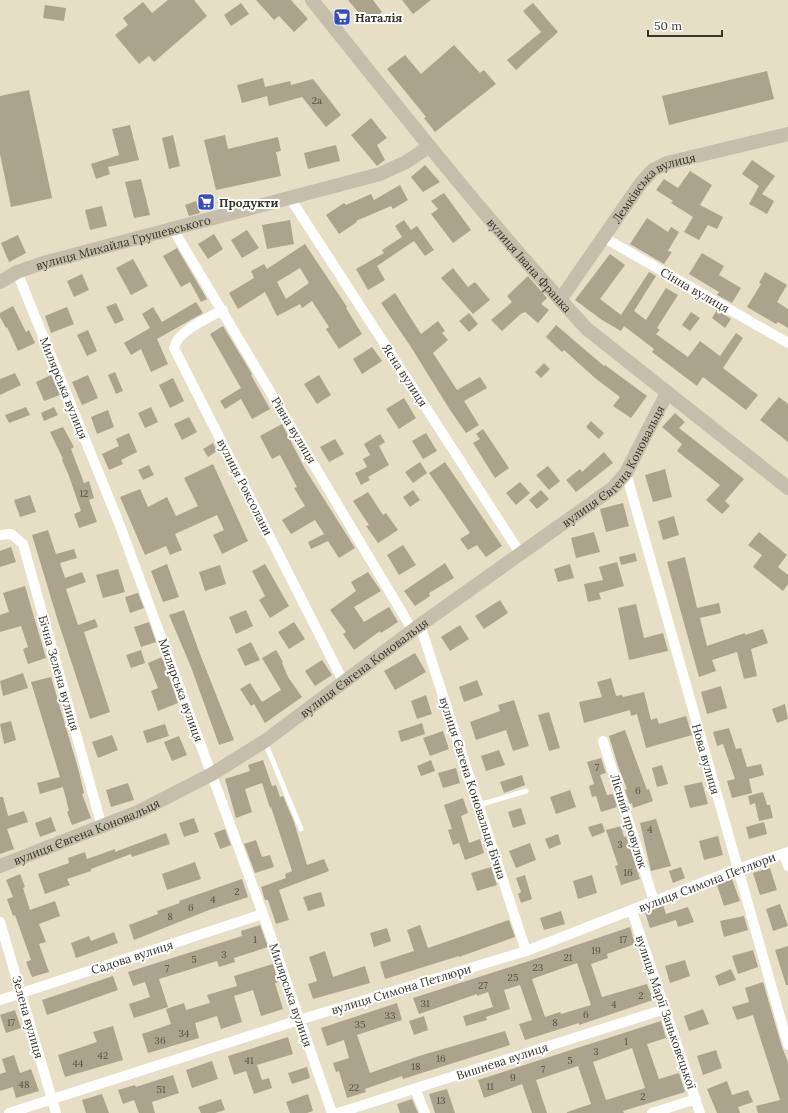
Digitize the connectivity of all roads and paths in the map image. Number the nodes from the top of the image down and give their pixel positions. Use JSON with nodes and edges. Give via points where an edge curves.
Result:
{"nodes":[{"id":1,"x":312,"y":0,"type":"edge"},
{"id":2,"x":788,"y":134,"type":"edge"},
{"id":3,"x":429,"y":147,"type":"junction"},
{"id":4,"x":290,"y":198,"type":"junction"},
{"id":5,"x":174,"y":229,"type":"junction"},
{"id":6,"x":603,"y":237,"type":"junction"},
{"id":7,"x":16,"y":272,"type":"junction"},
{"id":8,"x":0,"y":282,"type":"edge"},
{"id":9,"x":560,"y":300,"type":"junction"},
{"id":10,"x":223,"y":310,"type":"junction"},
{"id":11,"x":788,"y":344,"type":"edge"},
{"id":12,"x":667,"y":393,"type":"junction"},
{"id":13,"x":626,"y":473,"type":"junction"},
{"id":14,"x":788,"y":488,"type":"edge"},
{"id":15,"x":0,"y":535,"type":"edge"},
{"id":16,"x":520,"y":553,"type":"junction"},
{"id":17,"x":416,"y":628,"type":"junction"},
{"id":18,"x":344,"y":683,"type":"junction"},
{"id":19,"x":265,"y":741,"type":"junction"},
{"id":20,"x":603,"y":741,"type":"dead end"},
{"id":21,"x":212,"y":774,"type":"junction"},
{"id":22,"x":526,"y":791,"type":"dead end"},
{"id":23,"x":478,"y":805,"type":"junction"},
{"id":24,"x":102,"y":827,"type":"junction"},
{"id":25,"x":301,"y":829,"type":"dead end"},
{"id":26,"x":786,"y":852,"type":"edge"},
{"id":27,"x":0,"y":866,"type":"edge"},
{"id":28,"x":788,"y":866,"type":"edge"},
{"id":29,"x":737,"y":869,"type":"junction"},
{"id":30,"x":654,"y":901,"type":"junction"},
{"id":31,"x":632,"y":911,"type":"junction"},
{"id":32,"x":263,"y":914,"type":"junction"},
{"id":33,"x":0,"y":922,"type":"edge"},
{"id":34,"x":526,"y":951,"type":"junction"},
{"id":35,"x":22,"y":993,"type":"junction"},
{"id":36,"x":0,"y":1000,"type":"edge"},
{"id":37,"x":665,"y":1009,"type":"junction"},
{"id":38,"x":299,"y":1020,"type":"junction"},
{"id":39,"x":788,"y":1045,"type":"edge"},
{"id":40,"x":415,"y":1089,"type":"junction"},
{"id":41,"x":696,"y":1099,"type":"junction"},
{"id":42,"x":52,"y":1100,"type":"junction"},
{"id":43,"x":9,"y":1113,"type":"edge"},
{"id":44,"x":56,"y":1113,"type":"edge"},
{"id":45,"x":332,"y":1113,"type":"edge"},
{"id":46,"x":338,"y":1113,"type":"edge"},
{"id":47,"x":425,"y":1113,"type":"edge"},
{"id":48,"x":652,"y":1113,"type":"edge"},
{"id":49,"x":700,"y":1113,"type":"edge"}],
"edges":[{"from":1,"to":3,"type":"street","name":"вулиця Івана Франка"},
{"from":2,"to":6,"type":"street","name":"Лемківська вулиця","via":[[668,163],[654,170],[641,183]]},
{"from":3,"to":4,"type":"street","name":"вулиця Михайла Грушевського","via":[[388,172]]},
{"from":3,"to":9,"type":"street","name":"вулиця Івана Франка"},
{"from":4,"to":5,"type":"street","name":"вулиця Михайла Грушевського"},
{"from":4,"to":16,"type":"street","name":"Ясна вулиця"},
{"from":5,"to":7,"type":"street","name":"вулиця Михайла Грушевського"},
{"from":5,"to":10,"type":"street","name":"Рівна вулиця"},
{"from":6,"to":9,"type":"street","name":"Лемківська вулиця"},
{"from":6,"to":11,"type":"street","name":"Сінна вулиця"},
{"from":7,"to":8,"type":"street","name":"вулиця Михайла Грушевського"},
{"from":7,"to":21,"type":"street","name":"Милярська вулиця","via":[[119,523]]},
{"from":9,"to":12,"type":"street","name":"вулиця Івана Франка","via":[[587,329]]},
{"from":10,"to":17,"type":"street","name":"Рівна вулиця"},
{"from":10,"to":18,"type":"street","name":"вулиця Роксолани","via":[[182,333],[175,340],[174,348]]},
{"from":12,"to":13,"type":"street","name":"вулиця Євгена Коновальця"},
{"from":12,"to":14,"type":"street","name":"вулиця Івана Франка"},
{"from":13,"to":16,"type":"street","name":"вулиця Євгена Коновальця","via":[[613,488]]},
{"from":13,"to":29,"type":"street","name":"Нова вулиця"},
{"from":15,"to":24,"type":"street","name":"Бічна Зелена вулиця","via":[[10,534],[23,544]]},
{"from":16,"to":17,"type":"street","name":"вулиця Євгена Коновальця"},
{"from":17,"to":18,"type":"street","name":"вулиця Євгена Коновальця"},
{"from":17,"to":23,"type":"street","name":"вулиця Євгена Коновальця Бічна"},
{"from":18,"to":19,"type":"street","name":"вулиця Євгена Коновальця"},
{"from":19,"to":21,"type":"street","name":"вулиця Євгена Коновальця"},
{"from":19,"to":25,"type":"lane"},
{"from":20,"to":30,"type":"street","name":"Лісний провулок"},
{"from":21,"to":24,"type":"street","name":"вулиця Євгена Коновальця","via":[[172,796]]},
{"from":21,"to":32,"type":"street","name":"Милярська вулиця"},
{"from":22,"to":23,"type":"lane"},
{"from":23,"to":34,"type":"street","name":"вулиця Євгена Коновальця Бічна"},
{"from":24,"to":27,"type":"street","name":"вулиця Євгена Коновальця"},
{"from":26,"to":28,"type":"street"},
{"from":26,"to":29,"type":"street","name":"вулиця Симона Петлюри"},
{"from":29,"to":30,"type":"street","name":"вулиця Симона Петлюри"},
{"from":29,"to":39,"type":"street","name":"Нова вулиця"},
{"from":30,"to":31,"type":"street","name":"вулиця Симона Петлюри"},
{"from":31,"to":34,"type":"street","name":"вулиця Симона Петлюри"},
{"from":31,"to":37,"type":"street","name":"вулиця Марії Заньковецької"},
{"from":32,"to":35,"type":"street","name":"Садова вулиця"},
{"from":32,"to":38,"type":"street","name":"Милярська вулиця"},
{"from":33,"to":35,"type":"street","name":"Зелена вулиця"},
{"from":34,"to":38,"type":"street","name":"вулиця Симона Петлюри"},
{"from":35,"to":36,"type":"street","name":"Садова вулиця"},
{"from":35,"to":42,"type":"street","name":"Зелена вулиця"},
{"from":37,"to":40,"type":"street","name":"Вишнева вулиця"},
{"from":37,"to":41,"type":"street","name":"вулиця Марії Заньковецької"},
{"from":38,"to":42,"type":"street","name":"вулиця Симона Петлюри"},
{"from":38,"to":45,"type":"street","name":"Милярська вулиця"},
{"from":40,"to":46,"type":"street","name":"Вишнева вулиця"},
{"from":40,"to":47,"type":"street"},
{"from":41,"to":48,"type":"street"},
{"from":41,"to":49,"type":"street","name":"вулиця Марії Заньковецької"},
{"from":42,"to":43,"type":"street","name":"вулиця Симона Петлюри"},
{"from":42,"to":44,"type":"street","name":"Зелена вулиця"}]}
